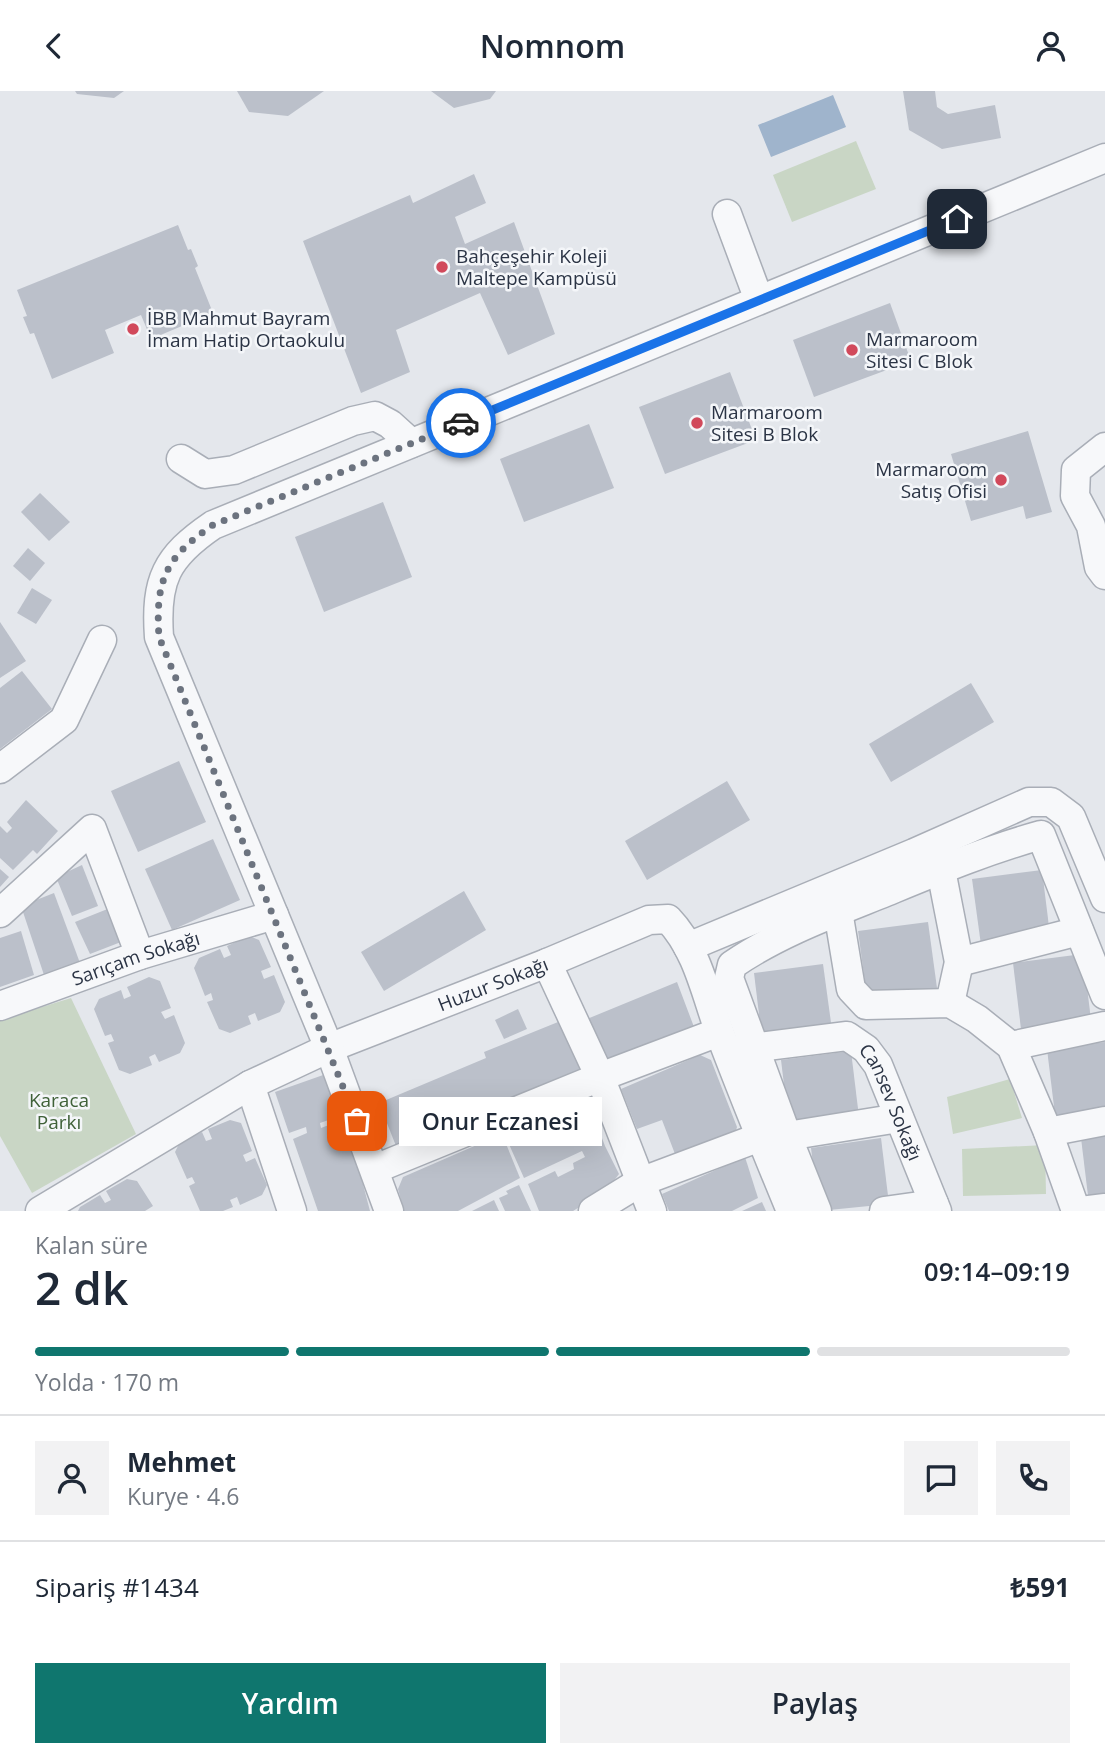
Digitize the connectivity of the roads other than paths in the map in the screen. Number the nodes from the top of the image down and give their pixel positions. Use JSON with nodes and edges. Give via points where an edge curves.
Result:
{"nodes":[{"id":1,"x":1105,"y":158,"type":"edge"},
{"id":2,"x":727,"y":214,"type":"dead end"},
{"id":3,"x":759,"y":300,"type":"junction"},
{"id":4,"x":411,"y":443,"type":"junction"},
{"id":5,"x":1101,"y":458,"type":"edge"},
{"id":6,"x":181,"y":459,"type":"dead end"},
{"id":7,"x":1105,"y":575,"type":"edge"},
{"id":8,"x":102,"y":640,"type":"dead end"},
{"id":9,"x":0,"y":769,"type":"edge"},
{"id":10,"x":941,"y":870,"type":"junction"},
{"id":11,"x":1105,"y":898,"type":"edge"},
{"id":12,"x":838,"y":911,"type":"junction"},
{"id":13,"x":0,"y":913,"type":"edge"},
{"id":14,"x":274,"y":915,"type":"junction"},
{"id":15,"x":1080,"y":931,"type":"junction"},
{"id":16,"x":688,"y":947,"type":"junction"},
{"id":17,"x":140,"y":955,"type":"junction"},
{"id":18,"x":958,"y":962,"type":"junction"},
{"id":19,"x":547,"y":963,"type":"junction"},
{"id":20,"x":1105,"y":995,"type":"edge"},
{"id":21,"x":950,"y":1003,"type":"junction"},
{"id":22,"x":0,"y":1006,"type":"edge"},
{"id":23,"x":1105,"y":1026,"type":"edge"},
{"id":24,"x":723,"y":1042,"type":"junction"},
{"id":25,"x":1011,"y":1046,"type":"junction"},
{"id":26,"x":328,"y":1048,"type":"junction"},
{"id":27,"x":755,"y":1048,"type":"junction"},
{"id":28,"x":600,"y":1077,"type":"junction"},
{"id":29,"x":250,"y":1085,"type":"junction"},
{"id":30,"x":899,"y":1118,"type":"junction"},
{"id":31,"x":1105,"y":1121,"type":"edge"},
{"id":32,"x":1048,"y":1132,"type":"junction"},
{"id":33,"x":773,"y":1136,"type":"junction"},
{"id":34,"x":376,"y":1169,"type":"junction"},
{"id":35,"x":640,"y":1182,"type":"junction"},
{"id":36,"x":935,"y":1208,"type":"edge"},
{"id":37,"x":1105,"y":1208,"type":"edge"},
{"id":38,"x":40,"y":1211,"type":"edge"},
{"id":39,"x":292,"y":1211,"type":"edge"},
{"id":40,"x":389,"y":1211,"type":"edge"},
{"id":41,"x":593,"y":1211,"type":"edge"},
{"id":42,"x":652,"y":1211,"type":"edge"},
{"id":43,"x":790,"y":1211,"type":"edge"},
{"id":44,"x":817,"y":1211,"type":"edge"},
{"id":45,"x":884,"y":1211,"type":"edge"},
{"id":46,"x":1078,"y":1211,"type":"edge"}],
"edges":[{"from":1,"to":3,"type":"street"},
{"from":2,"to":3,"type":"street"},
{"from":3,"to":4,"type":"street"},
{"from":4,"to":6,"type":"street","via":[[375,416],[234,470],[205,474]]},
{"from":4,"to":14,"type":"street","via":[[213,525],[188,542],[167,568],[160,589],[159,637]]},
{"from":5,"to":7,"type":"street","via":[[1076,470],[1075,496],[1091,526],[1099,567]]},
{"from":8,"to":9,"type":"street","via":[[64,720]]},
{"from":10,"to":12,"type":"street"},
{"from":10,"to":15,"type":"street","via":[[1041,835]]},
{"from":10,"to":18,"type":"street"},
{"from":11,"to":16,"type":"street","via":[[1071,817],[1051,802],[1029,802]]},
{"from":12,"to":21,"type":"street","via":[[851,989],[866,1005]]},
{"from":12,"to":27,"type":"street","via":[[732,965],[729,978]]},
{"from":13,"to":17,"type":"street","via":[[92,828]]},
{"from":14,"to":17,"type":"street","name":"Sarıçam Sokağı"},
{"from":14,"to":26,"type":"street"},
{"from":15,"to":18,"type":"street"},
{"from":15,"to":20,"type":"street"},
{"from":16,"to":19,"type":"street","name":"Huzur Sokağı","via":[[668,919],[649,919]]},
{"from":16,"to":24,"type":"street","name":"Huzur Sokağı"},
{"from":17,"to":22,"type":"street","name":"Sarıçam Sokağı"},
{"from":18,"to":21,"type":"street"},
{"from":19,"to":26,"type":"street","name":"Huzur Sokağı"},
{"from":19,"to":28,"type":"street"},
{"from":21,"to":25,"type":"street"},
{"from":23,"to":25,"type":"street"},
{"from":24,"to":27,"type":"street","name":"Cansev Sokağı"},
{"from":24,"to":28,"type":"street","name":"Cansev Sokağı"},
{"from":24,"to":33,"type":"street","name":"Huzur Sokağı"},
{"from":25,"to":32,"type":"street"},
{"from":26,"to":29,"type":"street","name":"Huzur Sokağı"},
{"from":26,"to":34,"type":"street"},
{"from":27,"to":30,"type":"street","name":"Cansev Sokağı","via":[[847,1036],[878,1065]]},
{"from":27,"to":33,"type":"street"},
{"from":28,"to":34,"type":"street","name":"Cansev Sokağı"},
{"from":28,"to":35,"type":"street"},
{"from":29,"to":38,"type":"street","name":"Huzur Sokağı"},
{"from":29,"to":39,"type":"street"},
{"from":30,"to":33,"type":"street"},
{"from":30,"to":36,"type":"street","name":"Cansev Sokağı"},
{"from":31,"to":32,"type":"street"},
{"from":32,"to":46,"type":"street"},
{"from":33,"to":35,"type":"street"},
{"from":33,"to":43,"type":"street","name":"Huzur Sokağı"},
{"from":33,"to":44,"type":"street"},
{"from":34,"to":40,"type":"street"},
{"from":35,"to":41,"type":"street"},
{"from":35,"to":42,"type":"street"},
{"from":36,"to":45,"type":"street"},
{"from":37,"to":46,"type":"street"}]}
